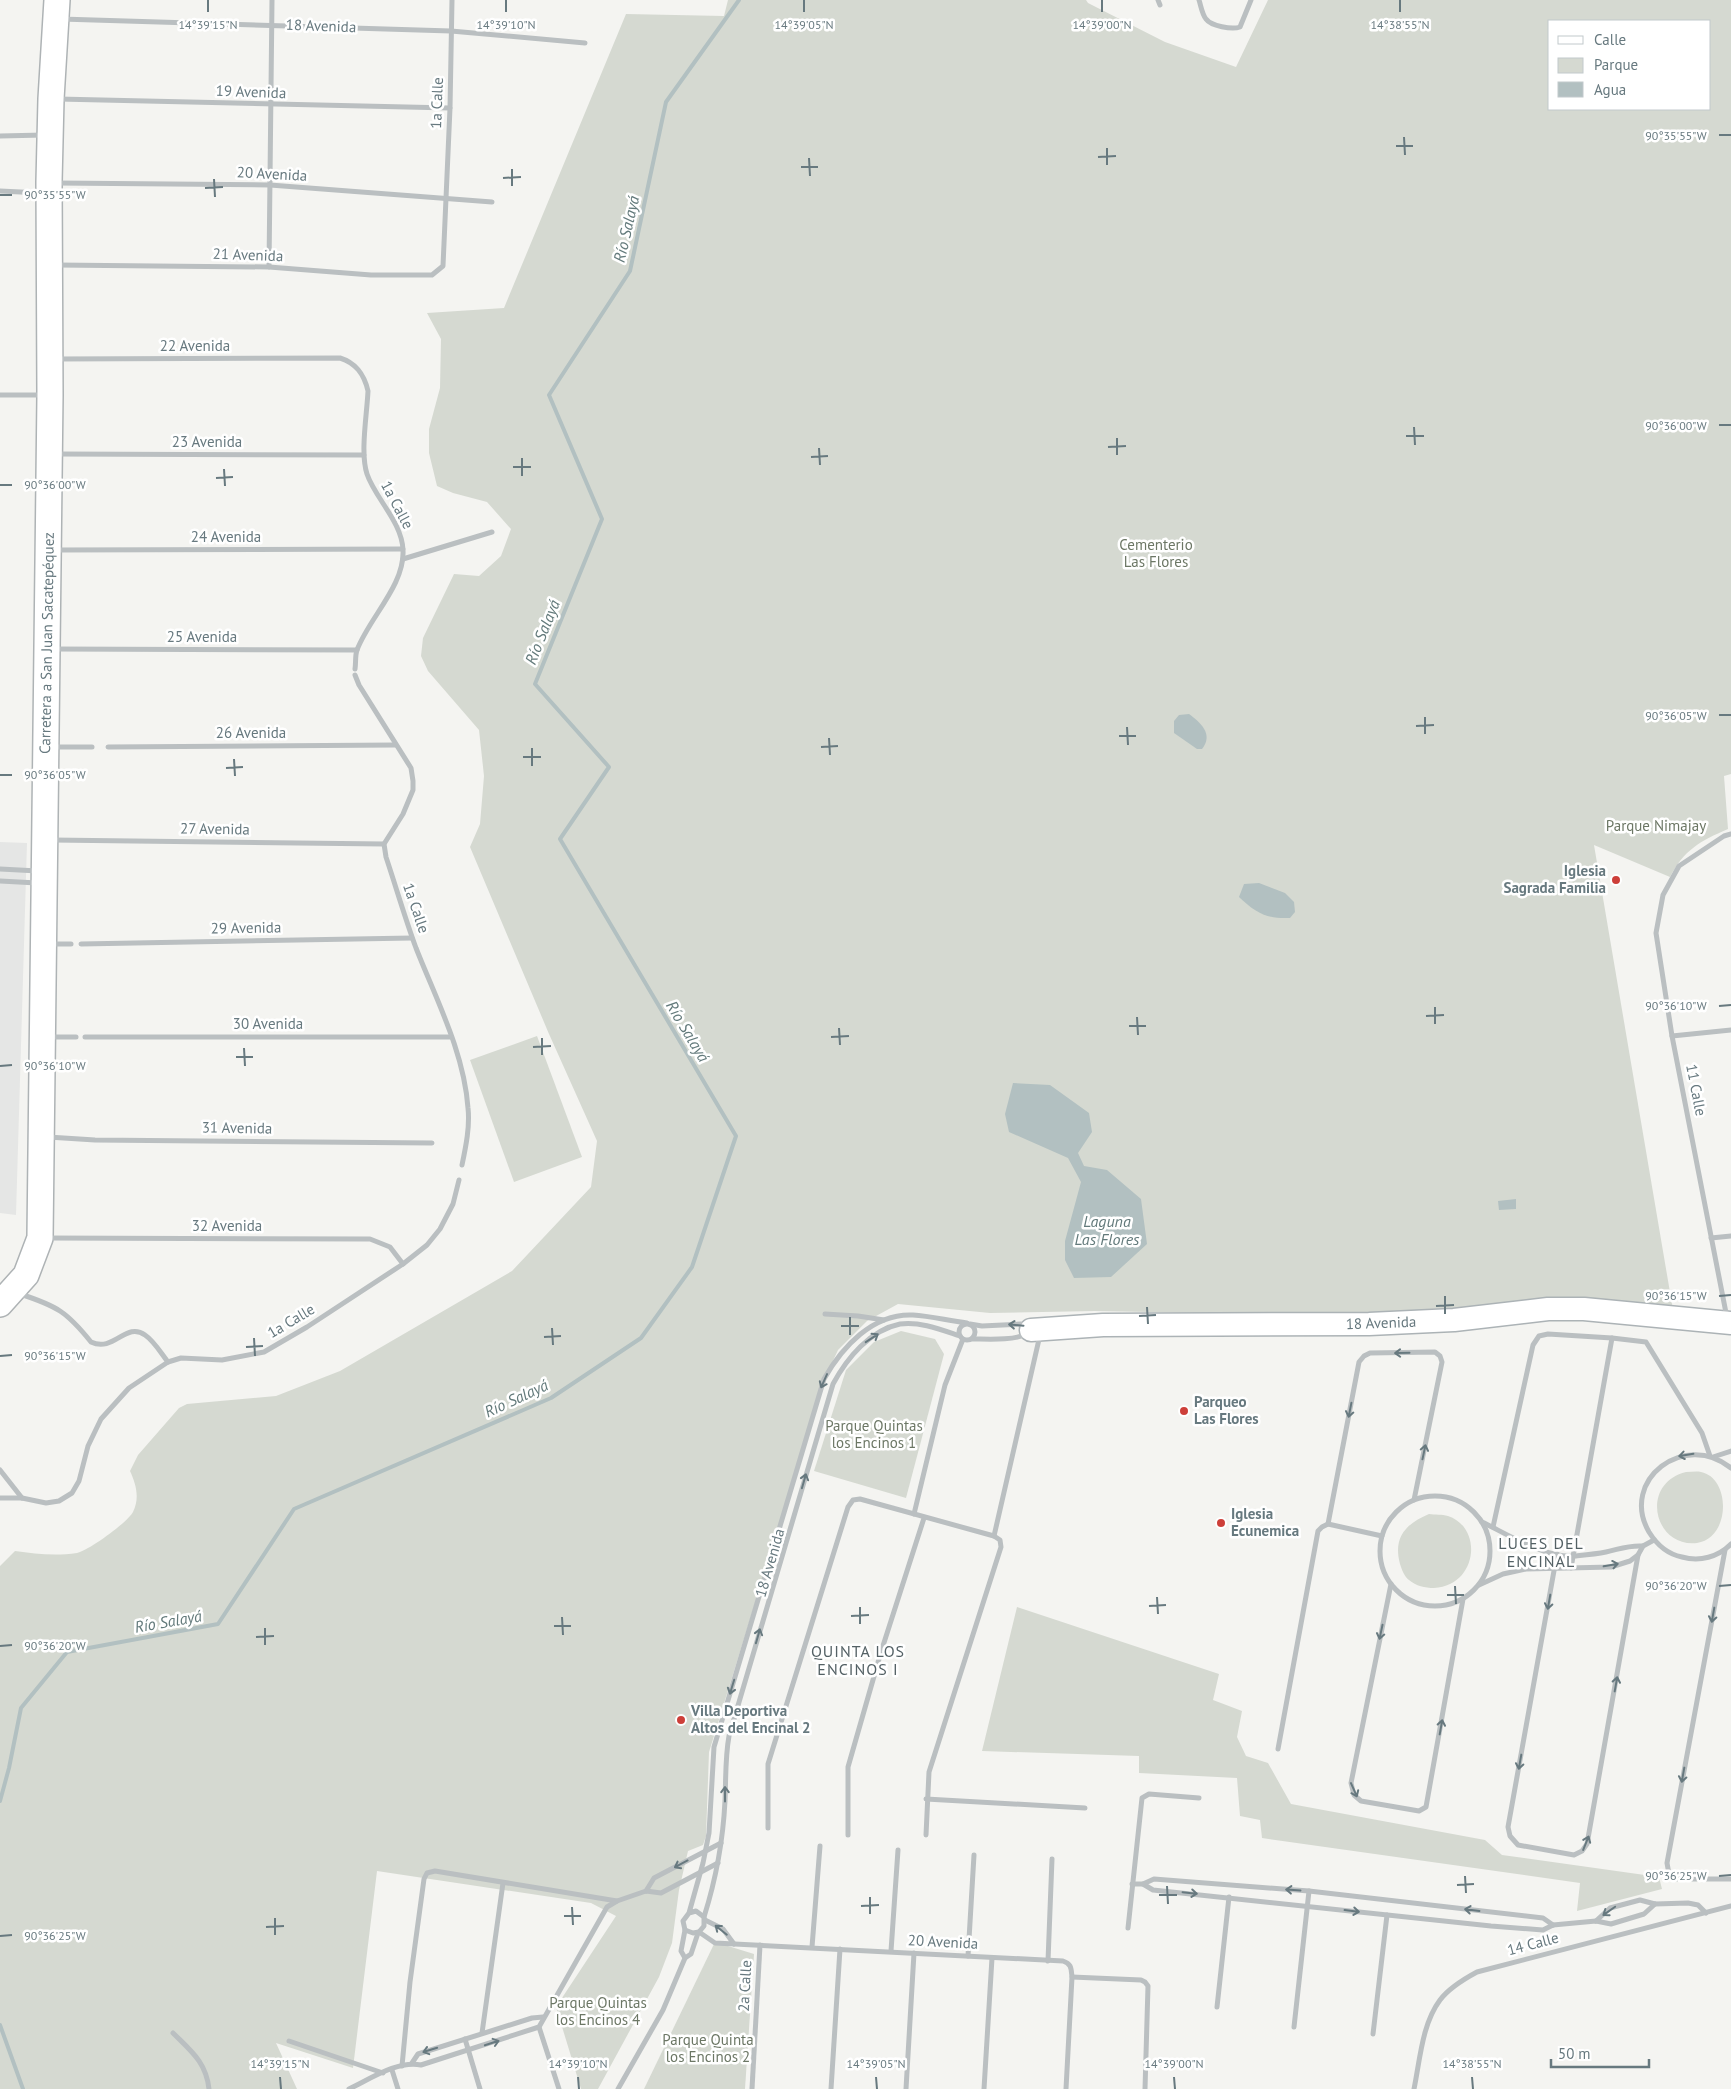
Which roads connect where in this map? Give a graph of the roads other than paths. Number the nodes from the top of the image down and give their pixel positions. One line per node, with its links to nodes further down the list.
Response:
1 (272, 0): 6 (street)
2 (452, 0): 7 (street, 1a Calle)
3 (1199, 0): 4 (street)
4 (1251, 0)
5 (56, 9): 6 (street, 18 Avenida); 9 (main road, Carretera a San Juan Sacatepéquez)
6 (272, 25): 7 (street, 18 Avenida); 10 (street)
7 (451, 31): 8 (street, 18 Avenida); 11 (street, 1a Calle)
8 (585, 43)
9 (51, 99): 10 (street, 19 Avenida); 12 (main road, Carretera a San Juan Sacatepéquez)
10 (270, 106): 11 (street, 19 Avenida); 14 (street)
11 (450, 108): 17 (street, 1a Calle)
12 (50, 135): 13 (street); 15 (main road, Carretera a San Juan Sacatepéquez)
13 (0, 136)
14 (270, 185): 15 (street, 20 Avenida); 17 (street, 20 Avenida); 21 (street)
15 (49, 188): 16 (street); 19 (main road, Carretera a San Juan Sacatepéquez)
16 (0, 191)
17 (445, 198): 18 (street, 20 Avenida); 20 (street, 1a Calle)
18 (492, 202)
19 (49, 265): 21 (street, 21 Avenida); 23 (main road, Carretera a San Juan Sacatepéquez)
20 (443, 266): 21 (street, 21 Avenida)
21 (269, 267)
22 (340, 358): 23 (street, 22 Avenida); 27 (street, 1a Calle)
23 (50, 360): 25 (main road, Carretera a San Juan Sacatepéquez)
24 (0, 395): 25 (street)
25 (50, 396): 26 (main road, Carretera a San Juan Sacatepéquez)
26 (49, 454): 27 (street, 23 Avenida); 30 (main road, Carretera a San Juan Sacatepéquez)
27 (364, 455): 29 (street, 1a Calle)
28 (492, 532): 31 (street)
29 (403, 549): 30 (street, 24 Avenida); 31 (street, 1a Calle)
30 (48, 550): 32 (main road, Carretera a San Juan Sacatepéquez)
31 (403, 559): 33 (street, 1a Calle)
32 (47, 649): 33 (street, 25 Avenida); 37 (main road, Carretera a San Juan Sacatepéquez)
33 (357, 650): 34 (street, 1a Calle)
34 (355, 669)
35 (355, 675): 36 (street)
36 (395, 745): 39 (street, 26 Avenida); 42 (street)
37 (46, 747): 38 (street); 41 (main road, Carretera a San Juan Sacatepéquez)
38 (92, 747)
39 (108, 747)
40 (1731, 834): 51 (street, 11 Calle)
41 (45, 840): 42 (street, 27 Avenida); 44 (main road, Carretera a San Juan Sacatepéquez)
42 (384, 844): 46 (street, 1a Calle)
43 (0, 869): 44 (street)
44 (36, 877): 45 (street); 47 (main road, Carretera a San Juan Sacatepéquez)
45 (0, 881)
46 (412, 938): 49 (street, 29 Avenida); 55 (street, 1a Calle)
47 (44, 944): 48 (street); 52 (main road, Carretera a San Juan Sacatepéquez)
48 (71, 944)
49 (81, 944)
50 (1731, 1030): 51 (street)
51 (1672, 1036): 62 (street, 11 Calle)
52 (43, 1037): 53 (street); 56 (main road, Carretera a San Juan Sacatepéquez)
53 (76, 1037)
54 (86, 1037): 55 (street, 30 Avenida)
55 (452, 1037): 58 (street, 1a Calle)
56 (42, 1136): 57 (street, 31 Avenida); 61 (main road, Carretera a San Juan Sacatepéquez)
57 (432, 1143)
58 (462, 1165)
59 (459, 1180): 63 (street, 1a Calle)
60 (1731, 1236): 62 (street)
61 (40, 1238): 63 (street, 32 Avenida); 64 (main road, Carretera a San Juan Sacatepéquez)
62 (1712, 1238): 67 (street, 11 Calle)
63 (402, 1264): 73 (street, 1a Calle)
64 (6, 1298): 73 (street)
65 (825, 1314): 66 (street)
66 (885, 1320): 68 (street, 18 Avenida); 109 (street, 18 Avenida, one-way to 109)
67 (1729, 1323): 69 (street, 18 Avenida)
68 (968, 1324): 69 (street, 18 Avenida, one-way to 68); 70 (street); 72 (street)
69 (1036, 1330): 72 (street, 18 Avenida); 86 (street)
70 (961, 1338): 72 (street); 81 (street); 107 (street, 18 Avenida, one-way to 70)
71 (1612, 1338): 75 (street); 85 (street); 94 (street)
72 (972, 1339)
73 (168, 1362): 79 (street, 1a Calle)
74 (1731, 1451): 75 (street)
75 (1711, 1456): 76 (street); 88 (street, one-way to 88)
76 (1731, 1468)
77 (0, 1470): 79 (street)
78 (0, 1498): 79 (street, 1a Calle)
79 (22, 1498)
80 (1414, 1500): 83 (street); 84 (street, one-way to 84); 87 (street)
81 (914, 1514): 82 (street); 104 (street)
82 (924, 1518): 86 (street); 105 (street)
83 (1482, 1521): 85 (street); 98 (street)
84 (1328, 1524): 87 (street); 100 (street)
85 (1493, 1527): 92 (street)
86 (994, 1536): 102 (street)
87 (1382, 1536): 97 (street)
88 (1654, 1540): 90 (street); 91 (street)
89 (1731, 1544): 91 (street)
90 (1644, 1546): 93 (street); 94 (street)
91 (1725, 1550): 115 (street, one-way to 115)
92 (1558, 1554): 94 (street); 96 (street)
93 (1638, 1555): 95 (street, one-way to 93); 96 (street, one-way to 93)
94 (1573, 1556): 95 (street)
95 (1571, 1568): 96 (street)
96 (1555, 1569): 98 (street)
97 (1391, 1584): 99 (street); 99 (street, one-way to 99)
98 (1479, 1586): 99 (street)
99 (1463, 1599)
100 (1278, 1749)
101 (1199, 1798): 117 (street)
102 (926, 1799): 103 (street); 106 (street)
103 (1085, 1808)
104 (768, 1828)
105 (848, 1835)
106 (926, 1835)
107 (721, 1843): 109 (street); 113 (street, 18 Avenida)
108 (820, 1846): 139 (street)
109 (706, 1850): 114 (street, 18 Avenida); 119 (street, one-way to 119)
110 (898, 1850): 141 (street)
111 (974, 1855): 143 (street)
112 (1052, 1859): 146 (street)
113 (718, 1863): 114 (street); 130 (street, 18 Avenida)
114 (700, 1874): 119 (street); 127 (street, 18 Avenida)
115 (1731, 1879)
116 (503, 1883): 122 (street); 153 (street); 159 (street)
117 (1132, 1884): 118 (street); 134 (street)
118 (1143, 1884): 120 (street, one-way to 118); 121 (street, one-way to 121)
119 (646, 1891): 122 (street)
120 (1309, 1891): 124 (street); 128 (street, one-way to 120)
121 (1229, 1898): 124 (street); 148 (street)
122 (617, 1901): 149 (street)
123 (1655, 1904): 126 (street); 131 (street); 131 (street, one-way to 131)
124 (1307, 1905): 129 (street, one-way to 129); 151 (street)
125 (1731, 1906): 126 (street, 14 Calle)
126 (1706, 1912): 174 (street, 14 Calle)
127 (689, 1913): 130 (street); 135 (street, 18 Avenida)
128 (1493, 1913): 132 (street); 133 (street)
129 (1387, 1915): 133 (street); 154 (street)
130 (704, 1918): 136 (street, 18 Avenida); 137 (street, one-way to 130)
131 (1596, 1921): 132 (street)
132 (1554, 1925): 133 (street)
133 (1491, 1926)
134 (1128, 1928)
135 (685, 1930): 136 (street); 144 (street, 18 Avenida)
136 (699, 1932): 137 (street, 20 Avenida); 144 (street, 18 Avenida)
137 (734, 1944): 138 (street, 20 Avenida)
138 (760, 1944): 139 (street, 20 Avenida); 168 (street, 2a Calle)
139 (812, 1947): 140 (street, 20 Avenida)
140 (840, 1949): 141 (street, 20 Avenida); 169 (street)
141 (891, 1952): 142 (street, 20 Avenida)
142 (914, 1953): 143 (street, 20 Avenida); 170 (street)
143 (968, 1956): 145 (street, 20 Avenida)
144 (685, 1958): 167 (street, 18 Avenida)
145 (992, 1958): 146 (street, 20 Avenida); 171 (street)
146 (1048, 1961): 147 (street, 20 Avenida)
147 (1072, 1977): 172 (street); 173 (street)
148 (1217, 2007)
149 (543, 2017): 150 (street); 153 (street)
150 (539, 2027): 157 (street, one-way to 150); 166 (street)
151 (1294, 2027)
152 (174, 2033): 162 (street)
153 (482, 2033): 155 (street)
154 (1373, 2034)
155 (465, 2039): 157 (street); 158 (street, one-way to 158)
156 (289, 2041): 161 (street)
157 (469, 2050): 158 (street); 165 (street)
158 (412, 2063): 159 (street)
159 (402, 2066): 160 (street)
160 (392, 2070): 161 (street); 164 (street)
161 (382, 2074): 163 (street)
162 (209, 2089)
163 (349, 2089)
164 (398, 2089)
165 (480, 2089)
166 (559, 2089)
167 (618, 2089)
168 (752, 2089)
169 (831, 2089)
170 (906, 2089)
171 (984, 2089)
172 (1066, 2089)
173 (1145, 2089)
174 (1414, 2089)

